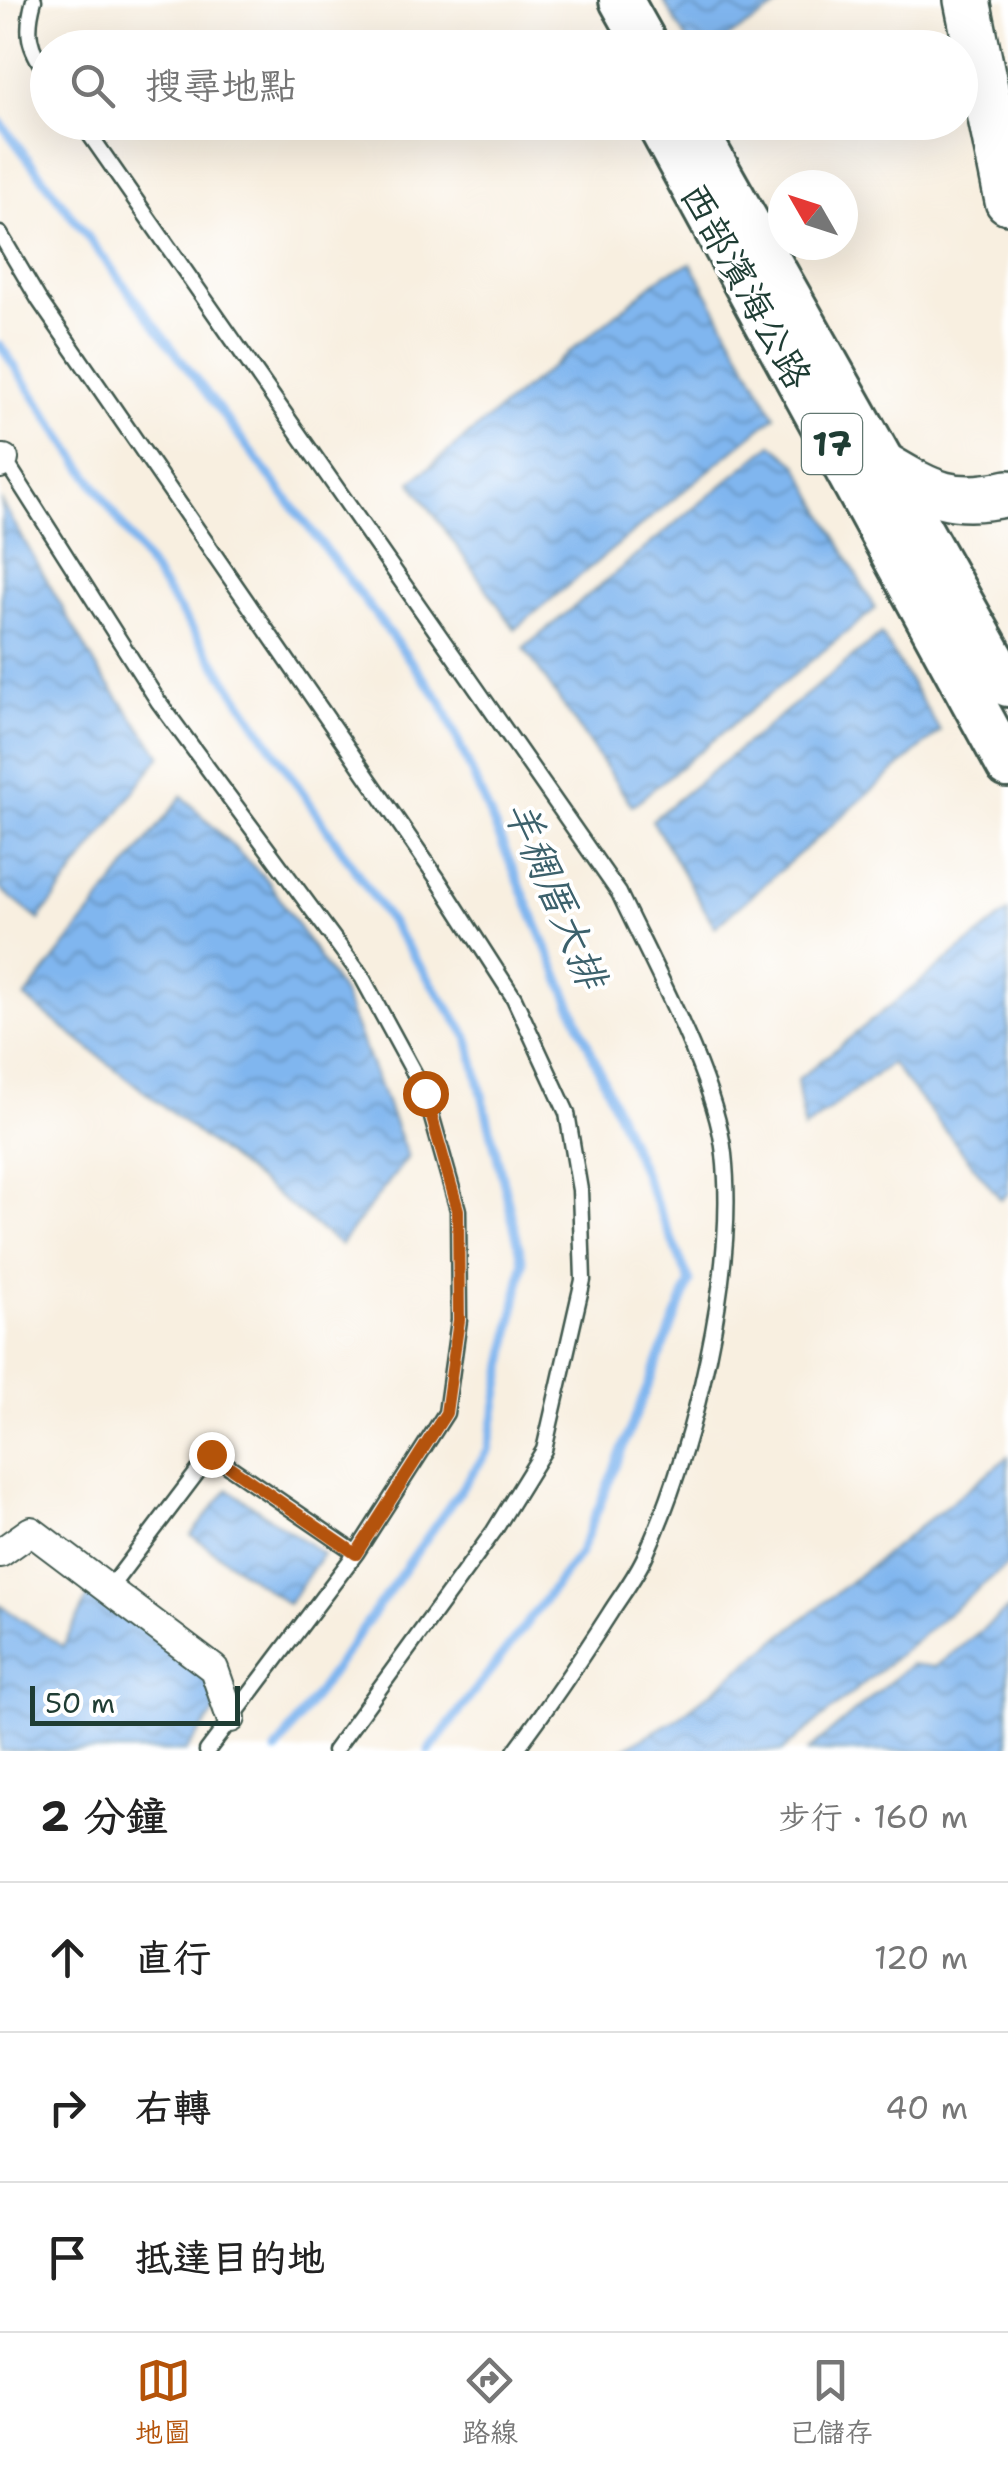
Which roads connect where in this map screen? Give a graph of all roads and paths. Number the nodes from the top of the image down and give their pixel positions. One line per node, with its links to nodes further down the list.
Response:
1 (34, 0): 8 (lane)
2 (590, 0): 5 (main road)
3 (622, 0): 6 (main road)
4 (967, 0): 7 (highway)
5 (606, 30)
6 (638, 30)
7 (973, 30)
8 (30, 45)
9 (978, 54): 13 (highway)
10 (94, 140): 26 (lane)
11 (667, 140): 19 (main road, 西部濱海公路 / 17)
12 (701, 140): 16 (main road, 西部濱海公路 / 17)
13 (1008, 201)
14 (0, 234): 25 (lane)
15 (1, 458): 21 (lane)
16 (886, 466): 17 (highway); 18 (main road, 西部濱海公路 / 17)
17 (1008, 493)
18 (1008, 685)
19 (1008, 766)
20 (0, 1552): 22 (street)
21 (356, 1554): 22 (lane); 23 (lane)
22 (108, 1589): 23 (street)
23 (231, 1718): 24 (lane)
24 (207, 1751)
25 (334, 1751)
26 (516, 1751)

